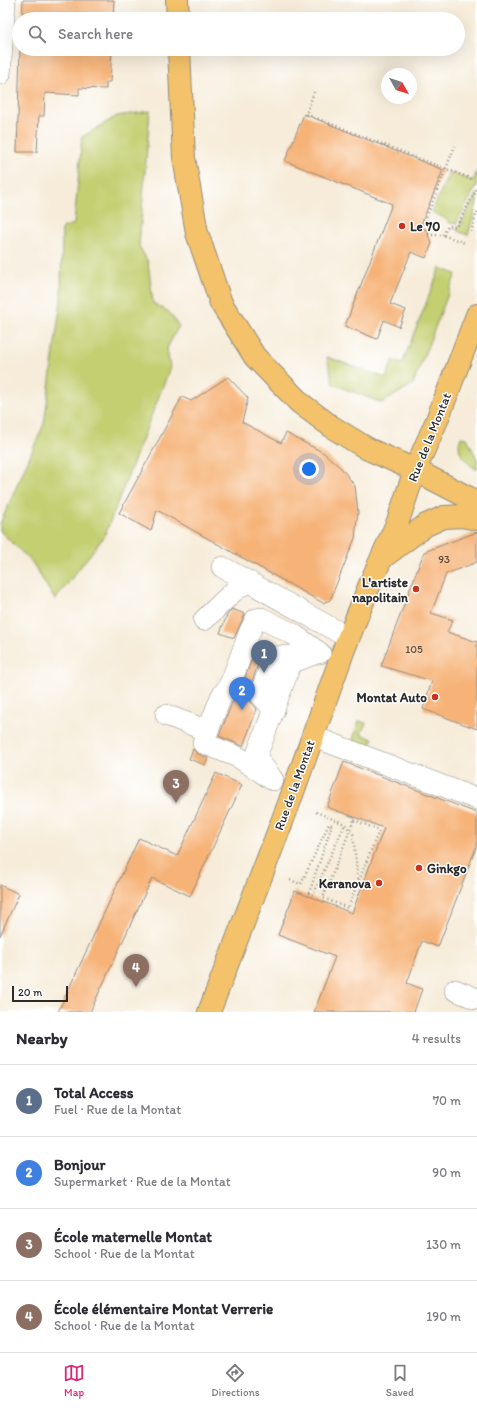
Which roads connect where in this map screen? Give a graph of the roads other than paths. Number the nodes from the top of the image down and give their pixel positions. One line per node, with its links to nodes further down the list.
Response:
1 (5, 0): 5 (street)
2 (177, 0): 3 (main road)
3 (178, 12)
4 (179, 56): 7 (main road)
5 (0, 74)
6 (477, 316): 7 (main road, Rue de la Montat)
7 (414, 470): 8 (main road); 9 (main road, Rue de la Montat)
8 (472, 512): 9 (main road)
9 (382, 558): 13 (main road, Rue de la Montat)
10 (222, 567): 11 (street)
11 (248, 581): 12 (street); 13 (street)
12 (204, 620)
13 (347, 644): 14 (street); 19 (main road, Rue de la Montat)
14 (317, 654): 15 (street); 15 (street); 16 (street)
15 (231, 688): 16 (street); 18 (street)
16 (274, 710): 20 (street)
17 (166, 715): 18 (street)
18 (208, 731): 20 (street)
19 (312, 736): 21 (main road, Rue de la Montat); 22 (street)
20 (273, 780): 21 (street)
21 (290, 797): 25 (main road, Rue de la Montat)
22 (477, 799)
23 (455, 990): 24 (street)
24 (477, 999)
25 (209, 1012)

